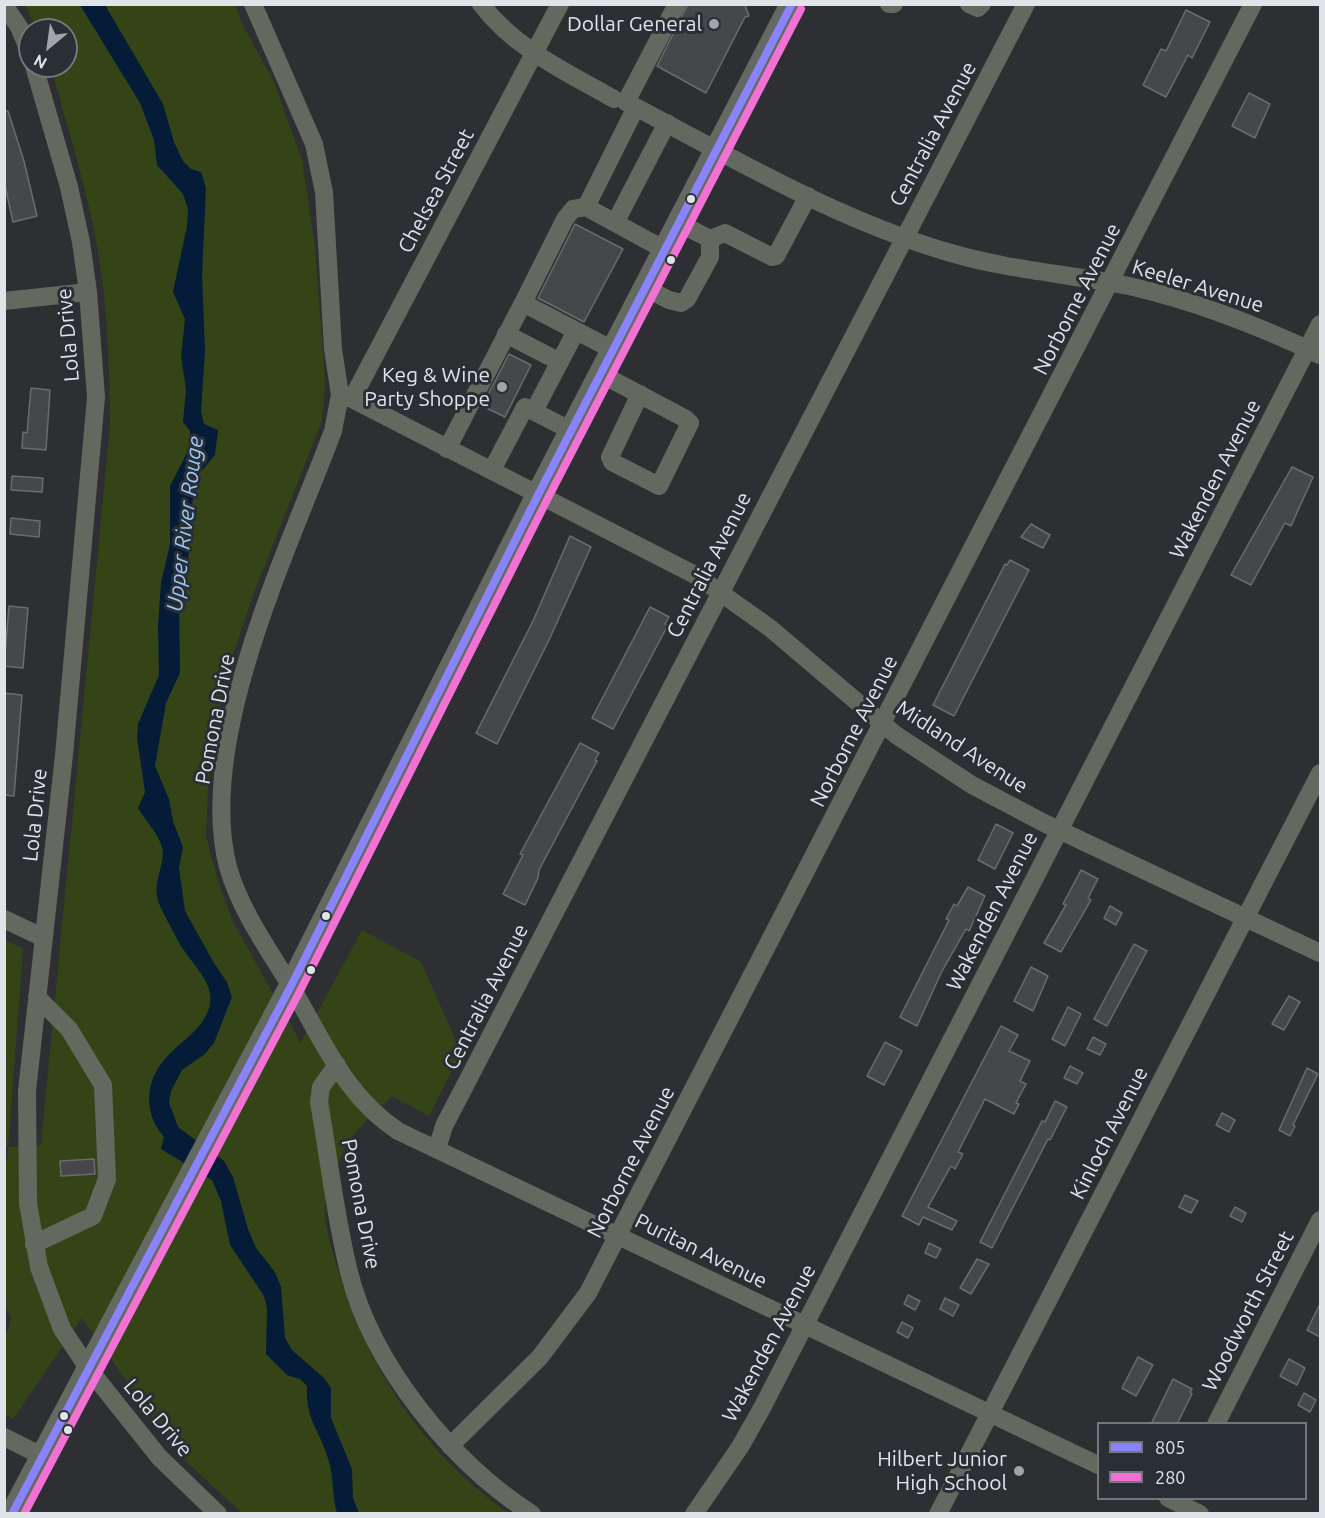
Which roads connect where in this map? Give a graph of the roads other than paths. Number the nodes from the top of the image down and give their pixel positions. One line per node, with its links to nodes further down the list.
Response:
1 (253, 4): 39 (street, Pomona Drive)
2 (481, 4): 14 (street, Keeler Avenue)
3 (560, 4): 14 (street, Chelsea Street)
4 (677, 4): 16 (street)
5 (889, 4): 6 (street)
6 (894, 4)
7 (969, 4): 8 (street)
8 (982, 4)
9 (1026, 4): 23 (street, Centralia Avenue)
10 (1253, 4): 26 (street, Norborne Avenue)
11 (4, 5): 13 (street)
12 (788, 6): 18 (main road)
13 (18, 26)
14 (534, 54): 16 (street, Keeler Avenue); 39 (street, Chelsea Street)
15 (37, 78): 28 (street, Lola Drive)
16 (625, 103): 17 (street, Keeler Avenue); 20 (street)
17 (667, 123): 18 (street, Keeler Avenue); 21 (street)
18 (717, 149): 19 (street, Keeler Avenue); 22 (main road)
19 (808, 196): 23 (street, Keeler Avenue); 24 (street)
20 (586, 207): 21 (street); 30 (street)
21 (615, 223): 25 (street)
22 (679, 223): 24 (street); 25 (main road)
23 (903, 237): 26 (street, Keeler Avenue); 45 (street, Centralia Avenue)
24 (710, 239): 27 (street)
25 (665, 249): 27 (main road)
26 (1110, 284): 35 (street, Keeler Avenue); 46 (street, Norborne Avenue)
27 (645, 288): 34 (main road)
28 (88, 292): 29 (street); 51 (street, Lola Drive)
29 (4, 301)
30 (523, 303): 32 (street); 33 (street)
31 (1320, 324): 35 (street, Wakenden Avenue)
32 (576, 331): 34 (street); 36 (street)
33 (506, 334): 36 (street); 42 (street)
34 (613, 350): 37 (main road)
35 (1314, 352): 48 (street, Wakenden Avenue)
36 (560, 362): 40 (street)
37 (601, 374): 38 (street); 41 (main road)
38 (640, 394): 38 (street)
39 (346, 397): 42 (street, Midland Avenue); 53 (street, Pomona Drive)
40 (534, 411): 41 (street); 43 (street)
41 (572, 431): 44 (main road)
42 (447, 449): 43 (street, Midland Avenue)
43 (492, 470): 44 (street, Midland Avenue)
44 (539, 493): 45 (street, Midland Avenue); 53 (main road)
45 (720, 593): 46 (street, Midland Avenue); 56 (street, Centralia Avenue)
46 (883, 724): 48 (street, Midland Avenue); 58 (street, Norborne Avenue)
47 (1320, 773): 49 (street, Kinloch Avenue)
48 (1059, 830): 49 (street, Midland Avenue); 60 (street, Wakenden Avenue)
49 (1246, 918): 52 (street, Midland Avenue); 62 (street, Kinloch Avenue)
50 (4, 919): 51 (street)
51 (44, 938): 54 (street, Lola Drive)
52 (1320, 953)
53 (291, 986): 55 (street, Pomona Drive); 61 (main road)
54 (37, 997): 59 (street, Lola Drive); 59 (street)
55 (337, 1065): 56 (street, Puritan Avenue); 65 (street, Pomona Drive)
56 (437, 1149): 58 (street, Puritan Avenue)
57 (1320, 1220): 63 (street, Woodworth Street)
58 (619, 1236): 60 (street, Puritan Avenue); 65 (street, Norborne Avenue)
59 (34, 1244): 61 (street, Lola Drive)
60 (804, 1325): 62 (street, Puritan Avenue); 72 (street, Wakenden Avenue)
61 (88, 1368): 66 (main road); 70 (street, Lola Drive)
62 (989, 1414): 67 (street, Puritan Avenue); 73 (street, Kinloch Avenue)
63 (1217, 1422)
64 (4, 1437): 66 (street)
65 (450, 1446): 71 (street, Pomona Drive)
66 (42, 1456): 69 (main road)
67 (1097, 1465)
68 (1173, 1500): 74 (street)
69 (12, 1514)
70 (218, 1514)
71 (532, 1514)
72 (693, 1514)
73 (938, 1514)
74 (1200, 1514)

